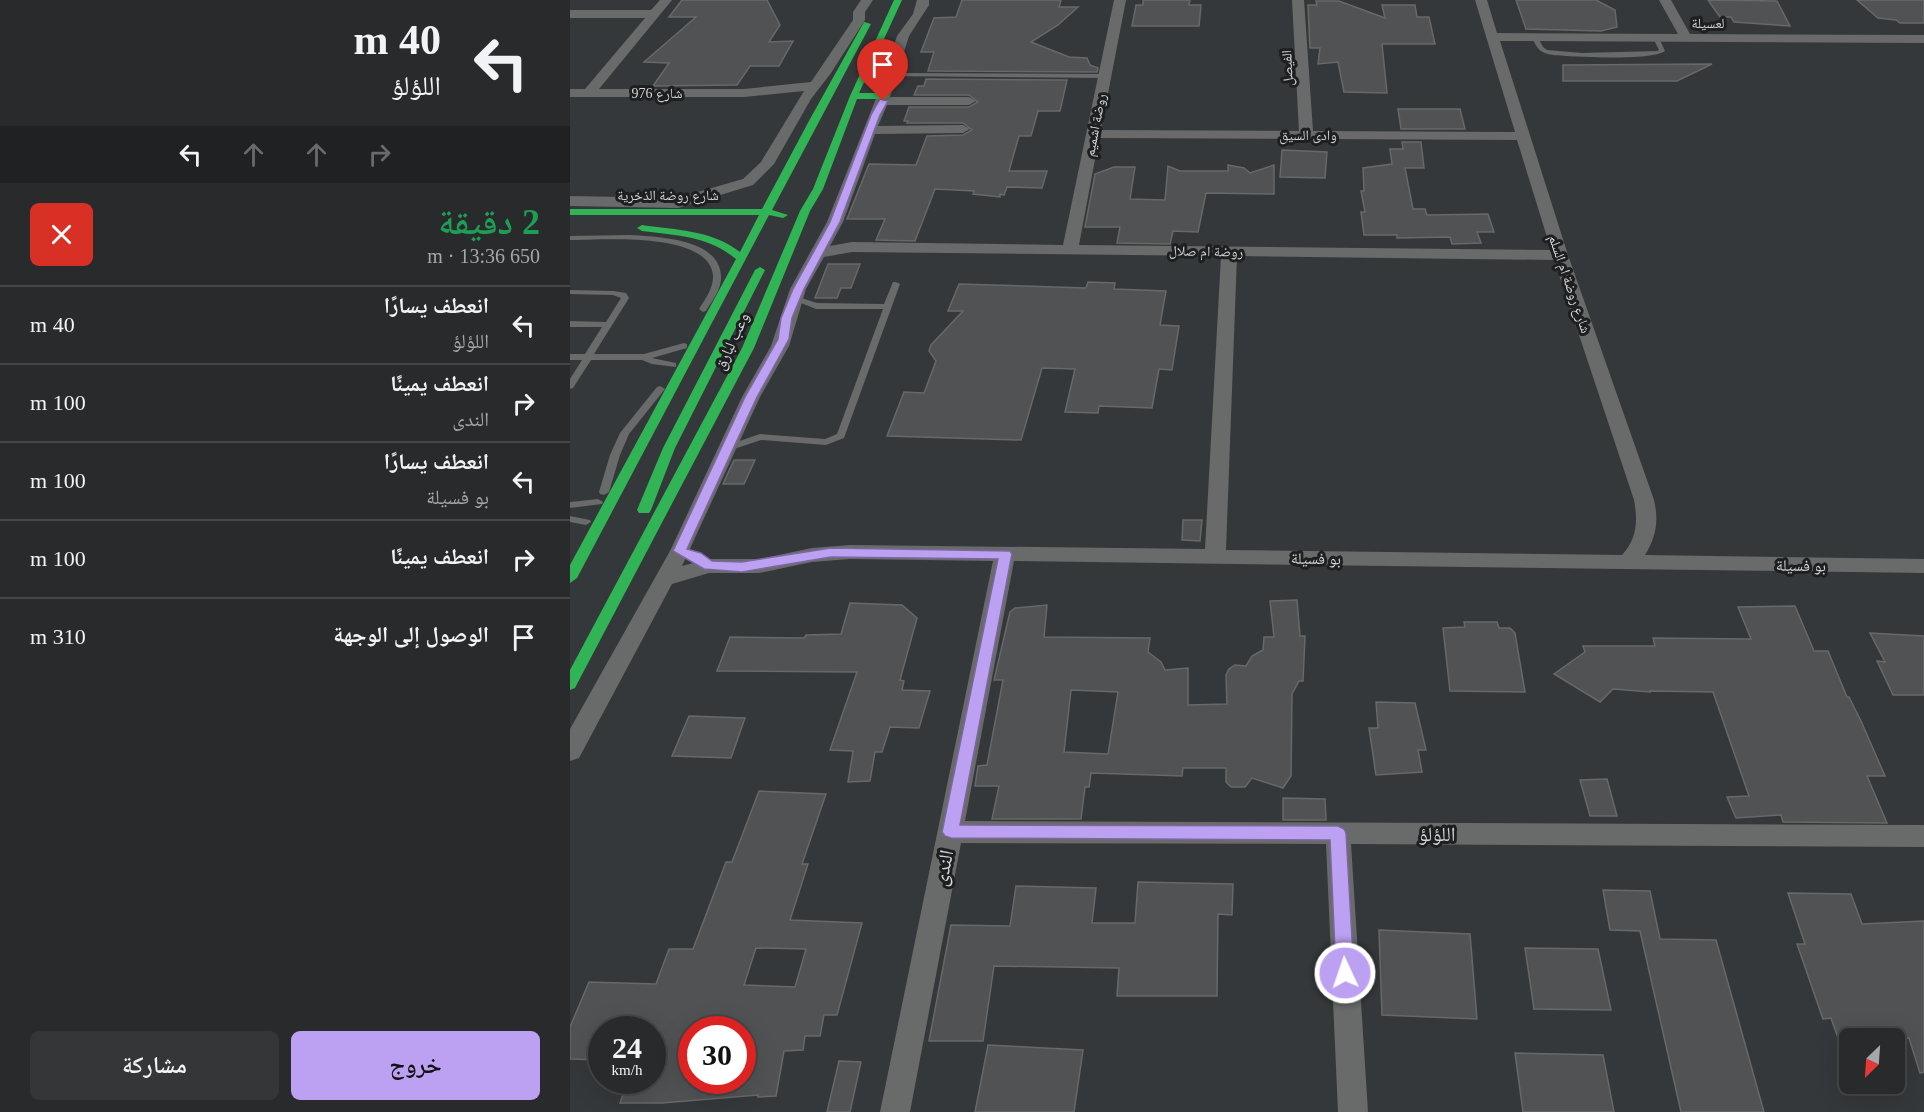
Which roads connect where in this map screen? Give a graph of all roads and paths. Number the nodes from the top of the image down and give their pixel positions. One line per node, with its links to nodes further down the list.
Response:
1 (666, 0): 10 (street)
2 (1120, 0): 19 (street, روضة اشميم)
3 (1298, 0): 30 (street, الفيصل)
4 (1480, 0): 11 (street, شارع روضة ام السلم)
5 (1665, 0): 15 (street)
6 (872, 2): 20 (street); 26 (street, وعب لبارق)
7 (896, 4): 8 (street); 23 (street, وعب لبارق)
8 (922, 5): 18 (street)
9 (570, 14): 10 (street)
10 (654, 14): 22 (street)
11 (1492, 36): 12 (street, لعسيلة); 31 (street, شارع روضة ام السلم)
12 (1535, 37): 13 (street, لعسيلة); 17 (lane)
13 (1606, 37): 14 (street, لعسيلة); 17 (lane)
14 (1656, 38): 15 (street, لعسيلة); 17 (lane)
15 (1686, 38): 16 (street, لعسيلة)
16 (1924, 39)
17 (1613, 53)
18 (889, 75): 19 (lane); 24 (street)
19 (1105, 76): 29 (street, روضة اشميم)
20 (810, 92): 22 (street, شارع 976); 33 (street)
21 (570, 93): 22 (street, شارع 976)
22 (589, 93)
23 (854, 96): 24 (street); 34 (street, وعب لبارق)
24 (884, 99): 25 (street); 28 (street)
25 (969, 101)
26 (817, 112): 32 (street, وعب لبارق); 34 (street)
27 (963, 129): 28 (street)
28 (870, 130): 44 (street)
29 (1093, 134): 30 (street, وادى السيق); 45 (street, روضة اشميم)
30 (1306, 135): 31 (street, وادى السيق)
31 (1523, 136): 48 (street, شارع روضة ام السلم)
32 (795, 155): 36 (street); 37 (street, وعب لبارق)
33 (570, 201)
34 (801, 201): 38 (street); 57 (street, وعب لبارق)
35 (570, 212): 36 (street, شارع روضة الذخرية)
36 (722, 212): 37 (street, شارع روضة الذخرية)
37 (766, 212): 38 (street, شارع روضة الذخرية); 42 (street, وعب لبارق)
38 (785, 222): 42 (street)
39 (570, 228): 40 (street, شارع روضة الذخرية)
40 (642, 228): 41 (street, شارع روضة الذخرية); 49 (street)
41 (723, 228)
42 (753, 228): 49 (street, وعب لبارق)
43 (570, 238): 56 (lane)
44 (822, 246): 45 (street, روضة ام صلال); 52 (street)
45 (1070, 249): 46 (street, روضة ام صلال)
46 (1229, 251): 48 (street, روضة ام صلال); 70 (street)
47 (769, 254): 76 (street)
48 (1560, 255): 71 (street, شارع روضة ام السلم)
49 (742, 259): 74 (street, وعب لبارق)
50 (896, 284): 53 (lane)
51 (570, 292): 55 (lane)
52 (795, 299): 53 (lane); 61 (street)
53 (888, 307): 64 (lane)
54 (570, 324): 55 (lane)
55 (609, 325): 59 (lane)
56 (684, 346): 60 (lane); 62 (lane)
57 (748, 348): 61 (street); 76 (street, وعب لبارق)
58 (570, 357): 59 (lane)
59 (588, 357): 60 (lane); 63 (lane)
60 (644, 357): 62 (lane)
61 (770, 363): 64 (street)
62 (673, 364): 65 (lane)
63 (571, 383)
64 (728, 448): 68 (street)
65 (598, 502): 66 (lane); 67 (lane)
66 (570, 505)
67 (570, 519)
68 (680, 551): 72 (street, بو فسيلة); 75 (street)
69 (1005, 554): 70 (street, بو فسيلة); 72 (street, بو فسيلة); 79 (street, الندى)
70 (1215, 557): 71 (street, بو فسيلة)
71 (1628, 562): 73 (street, بو فسيلة)
72 (708, 566): 75 (street, بو فسيلة)
73 (1924, 566)
74 (570, 578)
75 (664, 579): 78 (street)
76 (620, 595): 77 (street, وعب لبارق)
77 (570, 684)
78 (570, 751)
79 (951, 832): 80 (street, اللؤلؤ); 82 (street, الندى)
80 (1338, 833): 81 (street, اللؤلؤ); 83 (street)
81 (1924, 836)
82 (895, 1112)
83 (1353, 1112)

